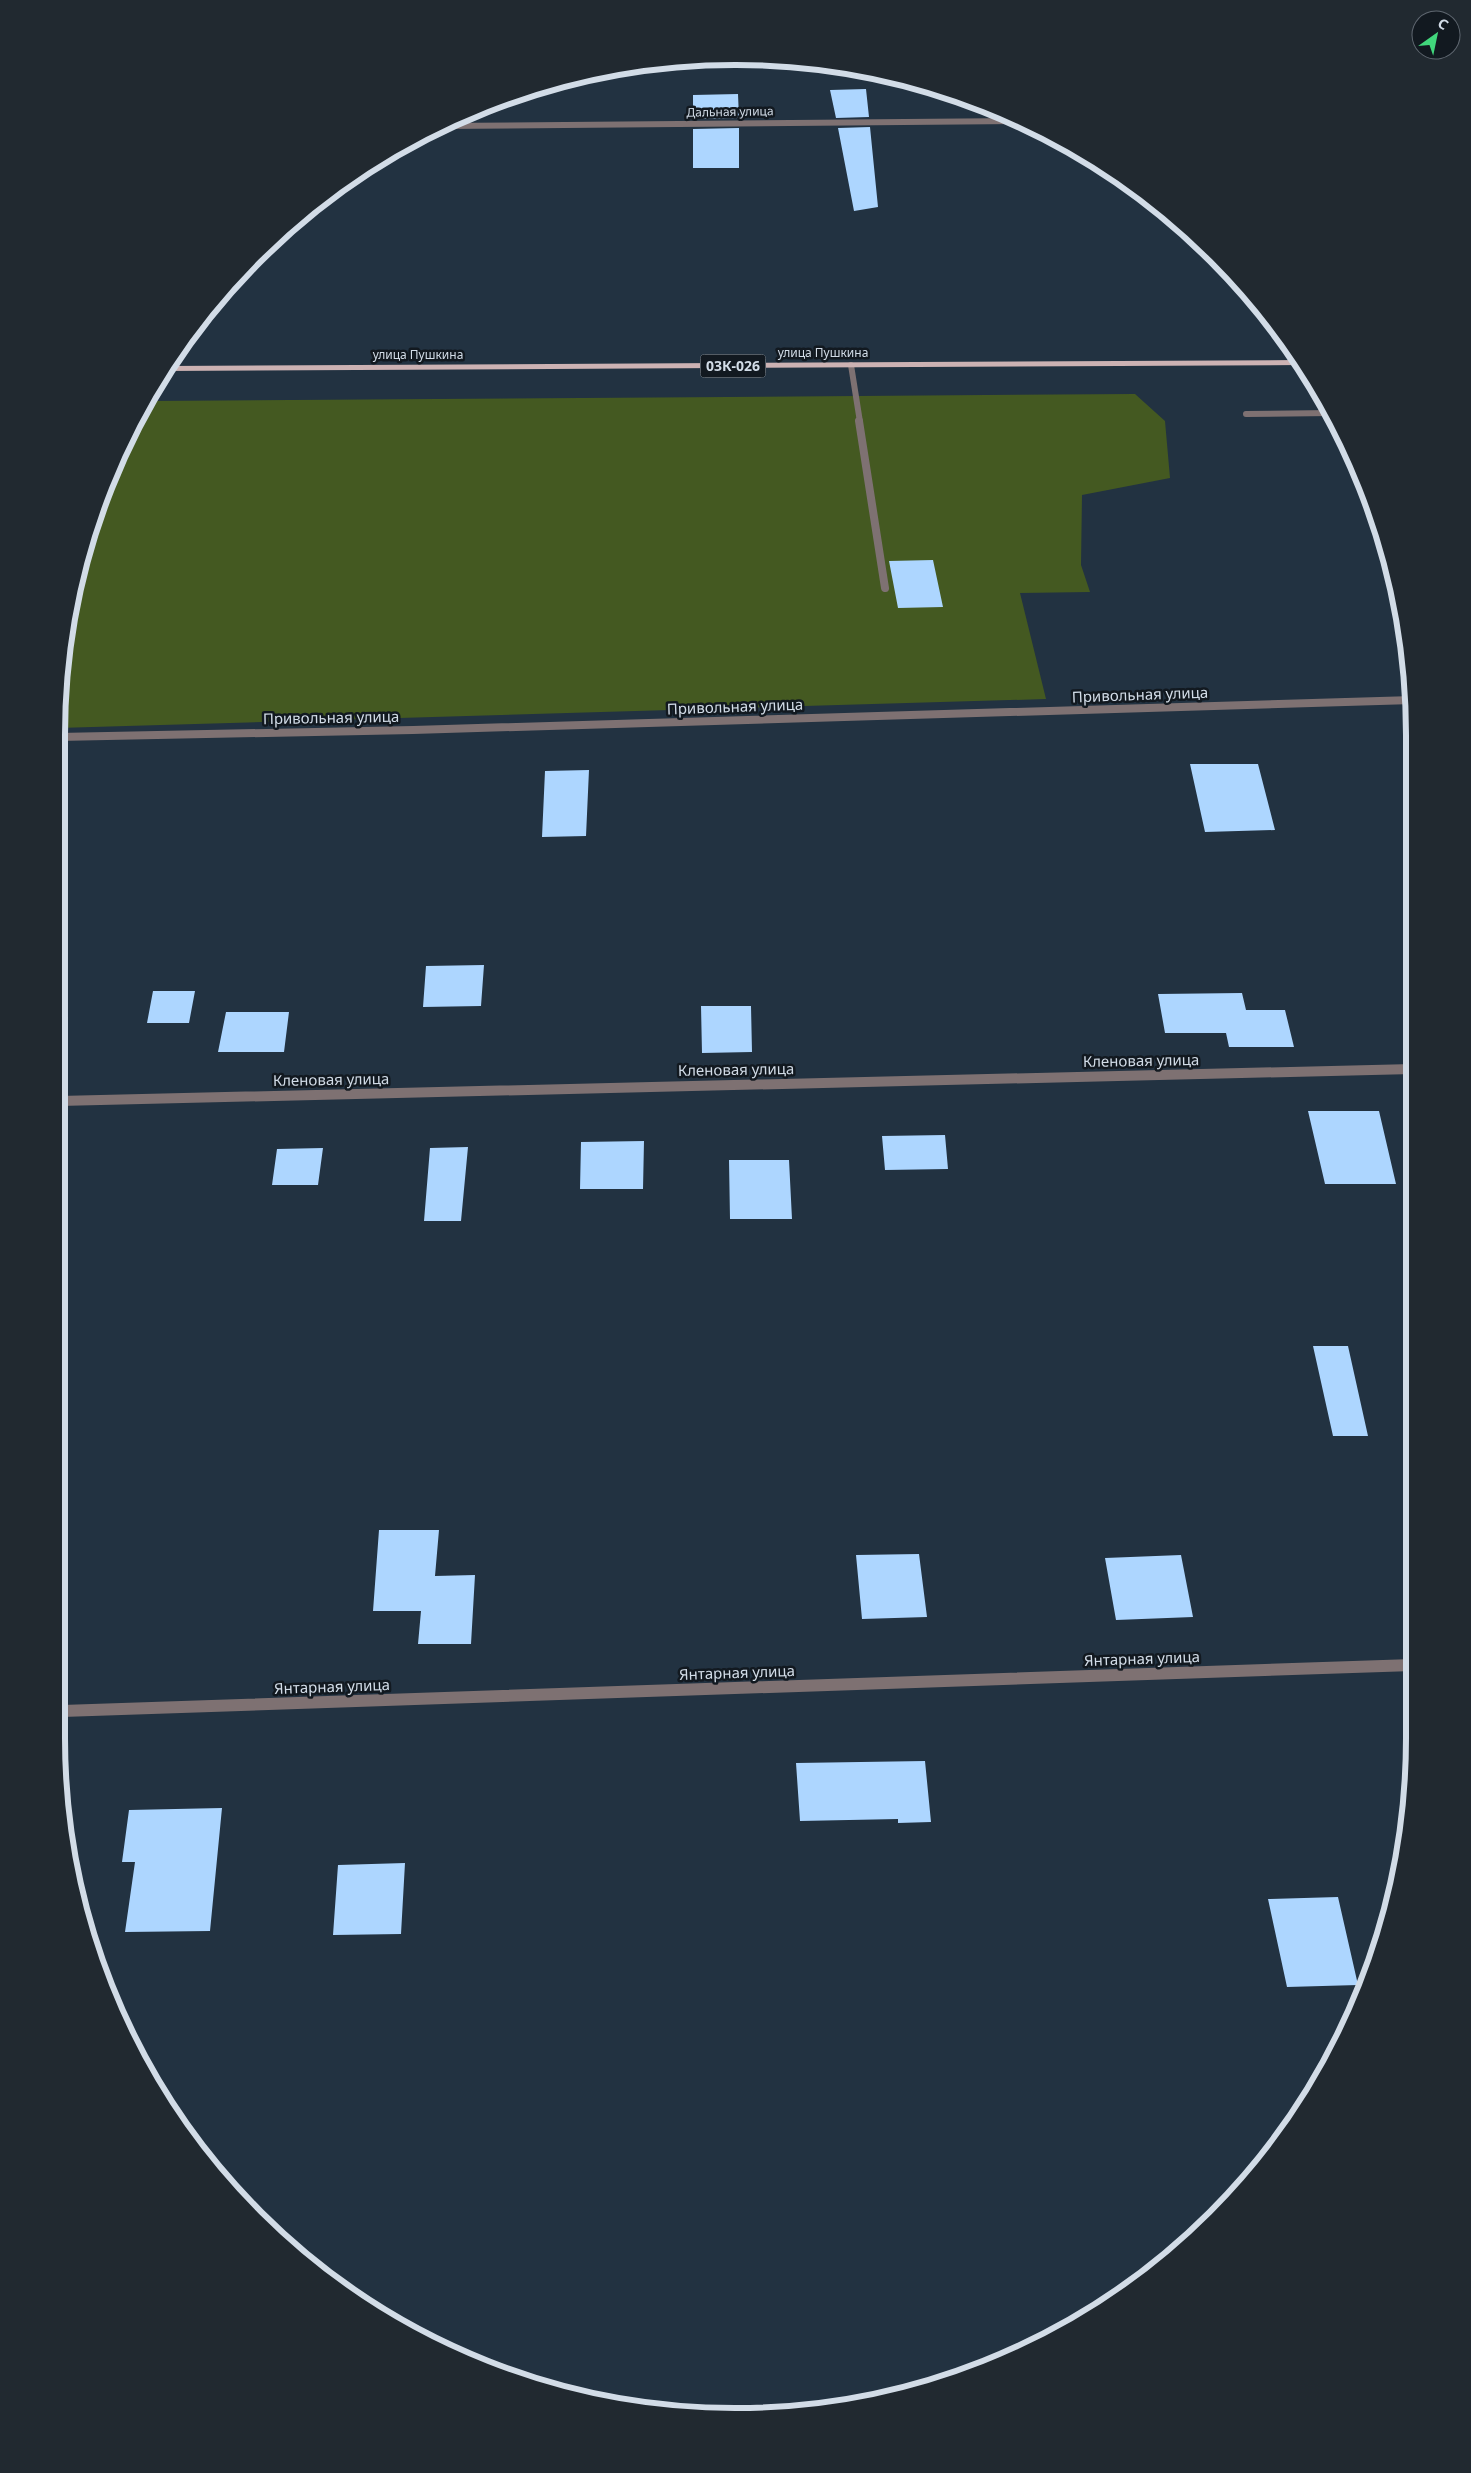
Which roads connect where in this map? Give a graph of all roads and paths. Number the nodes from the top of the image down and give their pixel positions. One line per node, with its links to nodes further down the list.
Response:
1 (1003, 121): 2 (street, Дальная улица)
2 (457, 126)
3 (1294, 364): 4 (main road, улица Пушкина / 03К-026)
4 (851, 365): 5 (main road, улица Пушкина / 03К-026); 8 (street)
5 (174, 369)
6 (1323, 413): 7 (street)
7 (1246, 414)
8 (885, 588)
9 (1405, 700): 10 (street, Привольная улица)
10 (65, 737)
11 (1406, 1069): 12 (street, Кленовая улица)
12 (65, 1101)
13 (1406, 1665): 14 (street, Янтарная улица)
14 (65, 1711)

